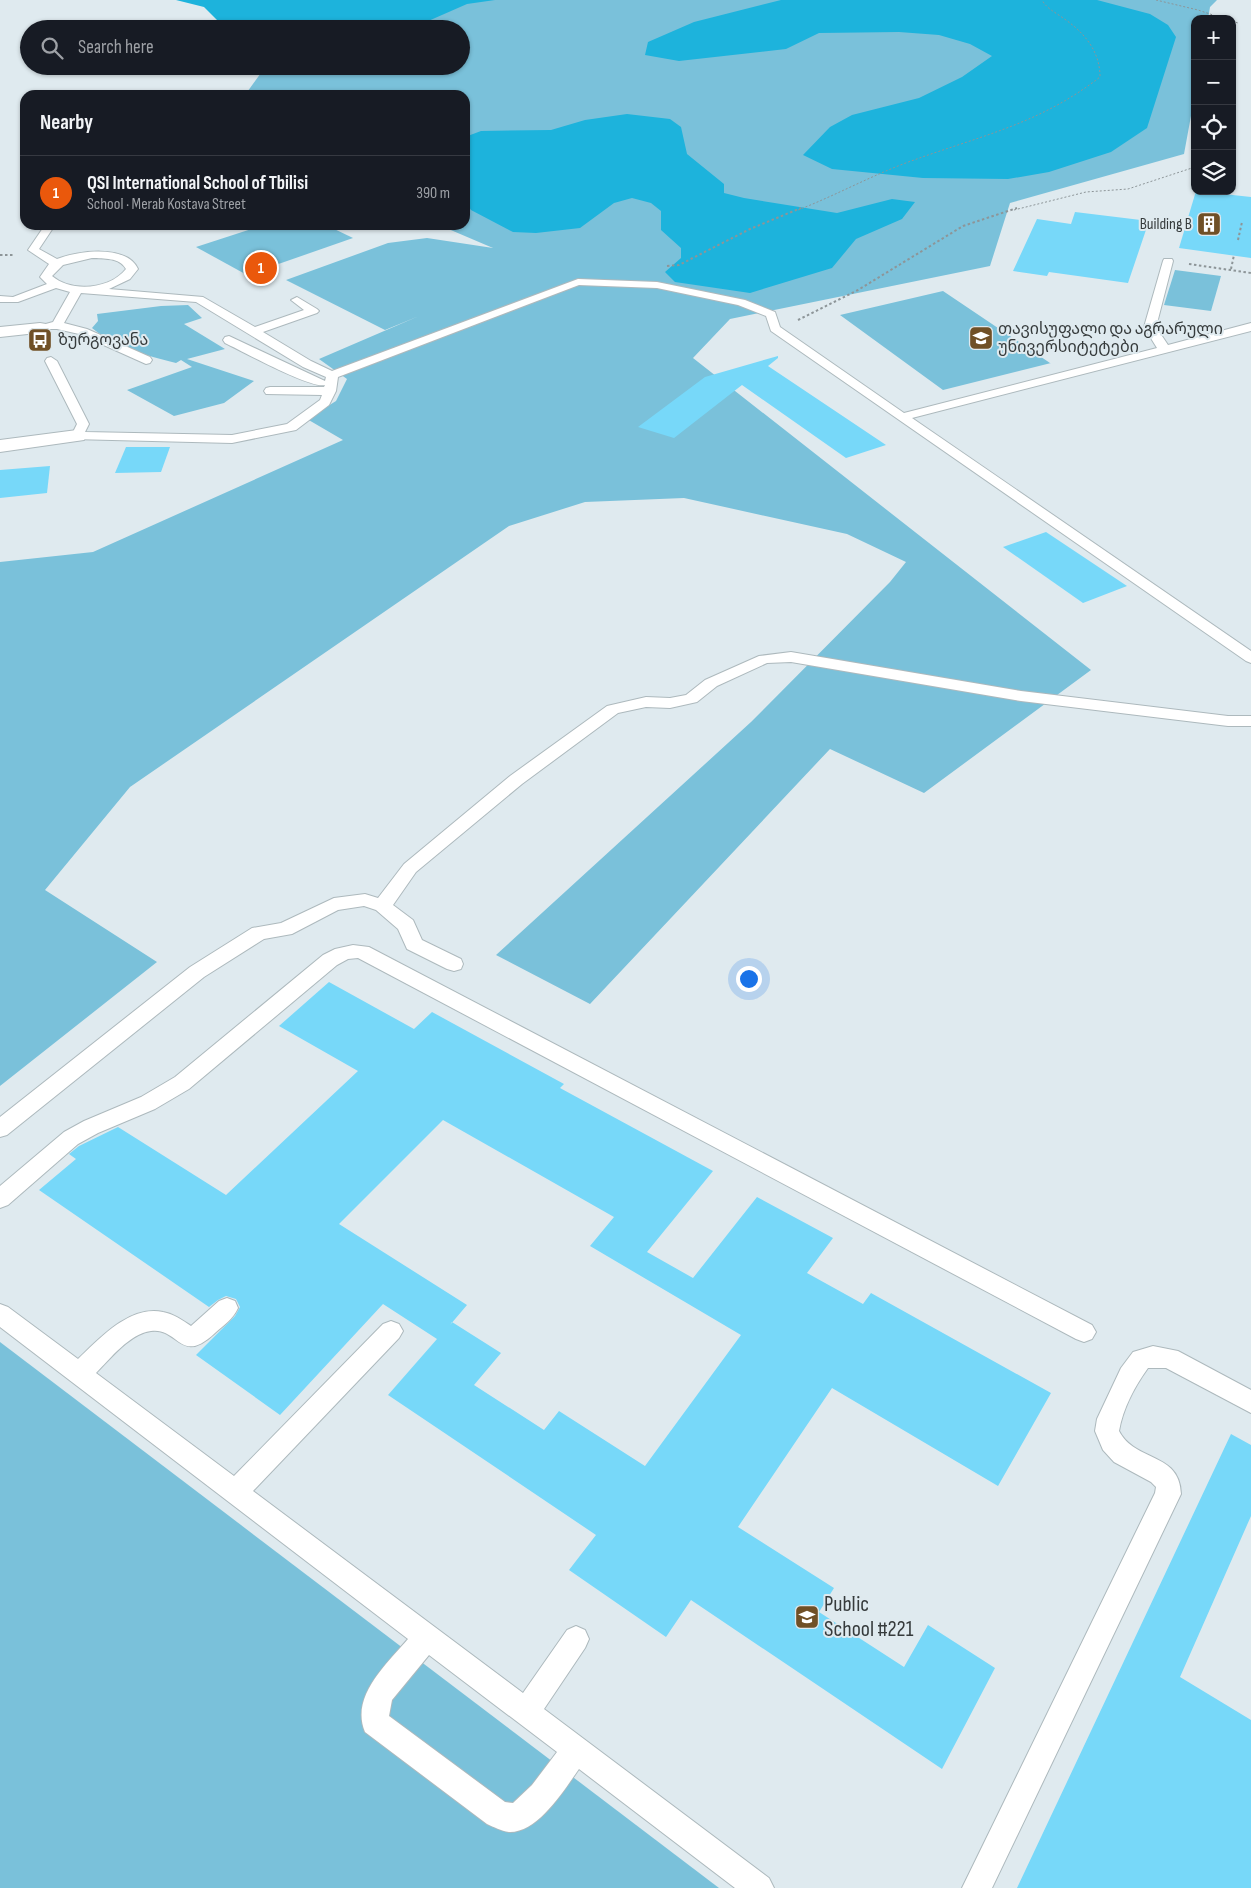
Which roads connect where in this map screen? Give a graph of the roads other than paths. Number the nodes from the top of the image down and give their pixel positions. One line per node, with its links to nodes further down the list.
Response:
1 (47, 230): 3 (lane)
2 (1168, 261): 16 (lane)
3 (57, 264): 4 (lane); 5 (lane)
4 (114, 284): 6 (lane); 7 (lane)
5 (55, 285): 6 (lane); 8 (lane)
6 (82, 289): 7 (lane); 10 (lane)
7 (160, 295): 14 (lane)
8 (0, 299)
9 (297, 300): 14 (lane)
10 (57, 324): 11 (lane); 17 (lane)
11 (40, 328): 13 (street)
12 (1251, 328): 16 (lane)
13 (0, 332)
14 (253, 332): 19 (lane)
15 (230, 340): 19 (lane)
16 (1165, 350): 21 (lane)
17 (146, 360)
18 (51, 361): 22 (lane)
19 (331, 384): 20 (lane); 21 (lane); 22 (lane)
20 (270, 391)
21 (902, 417): 24 (lane)
22 (77, 436): 23 (street)
23 (0, 446)
24 (1251, 658)
25 (1251, 720): 26 (lane)
26 (382, 906): 27 (lane); 28 (lane)
27 (454, 964)
28 (0, 1129)
29 (0, 1199): 33 (lane)
30 (227, 1308): 34 (lane)
31 (0, 1314): 34 (lane)
32 (392, 1331): 36 (lane)
33 (1084, 1332)
34 (79, 1374): 36 (lane)
35 (1251, 1402): 42 (lane)
36 (235, 1492): 37 (lane)
37 (427, 1637): 39 (lane); 40 (lane)
38 (576, 1639): 39 (lane)
39 (526, 1712): 40 (lane)
40 (576, 1750): 41 (lane)
41 (759, 1888)
42 (977, 1888)

